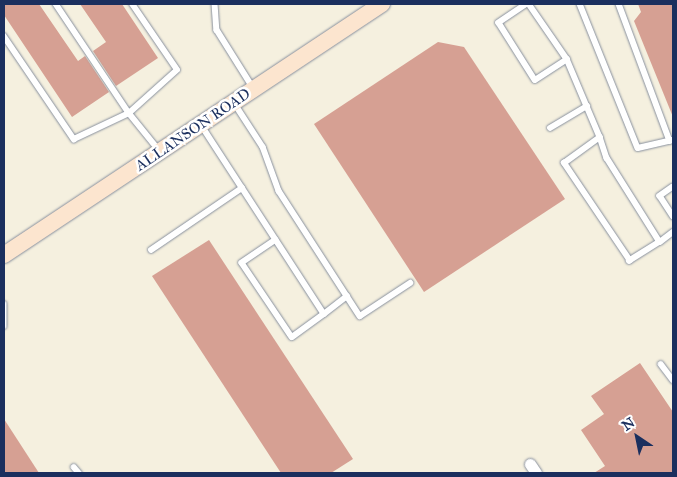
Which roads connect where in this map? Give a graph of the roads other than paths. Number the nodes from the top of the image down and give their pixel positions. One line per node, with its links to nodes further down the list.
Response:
1 (56, 4): 13 (lane)
2 (132, 4): 13 (lane)
3 (214, 4): 10 (lane)
4 (382, 4): 10 (street, ALLANSON ROAD)
5 (528, 4): 9 (lane); 9 (lane)
6 (580, 4): 17 (lane)
7 (619, 4): 17 (lane)
8 (4, 36): 13 (lane)
9 (567, 59): 12 (lane)
10 (254, 89): 11 (street, ALLANSON ROAD)
11 (233, 103): 14 (street, ALLANSON ROAD); 28 (lane)
12 (587, 106): 15 (lane); 16 (lane)
13 (130, 113): 18 (lane)
14 (201, 124): 18 (street, ALLANSON ROAD); 20 (lane)
15 (550, 128)
16 (600, 137): 24 (lane); 24 (lane)
17 (672, 141)
18 (161, 151): 26 (street, ALLANSON ROAD)
19 (673, 186): 21 (lane)
20 (242, 188): 23 (lane); 25 (lane)
21 (673, 216)
22 (673, 232): 24 (lane)
23 (276, 240): 30 (lane); 30 (lane)
24 (660, 242)
25 (151, 250)
26 (4, 255)
27 (410, 283): 28 (lane)
28 (347, 296): 30 (lane)
29 (4, 304): 31 (lane)
30 (324, 314)
31 (4, 326)
32 (661, 364): 33 (lane)
33 (673, 380)
34 (74, 467): 35 (lane)
35 (79, 473)

